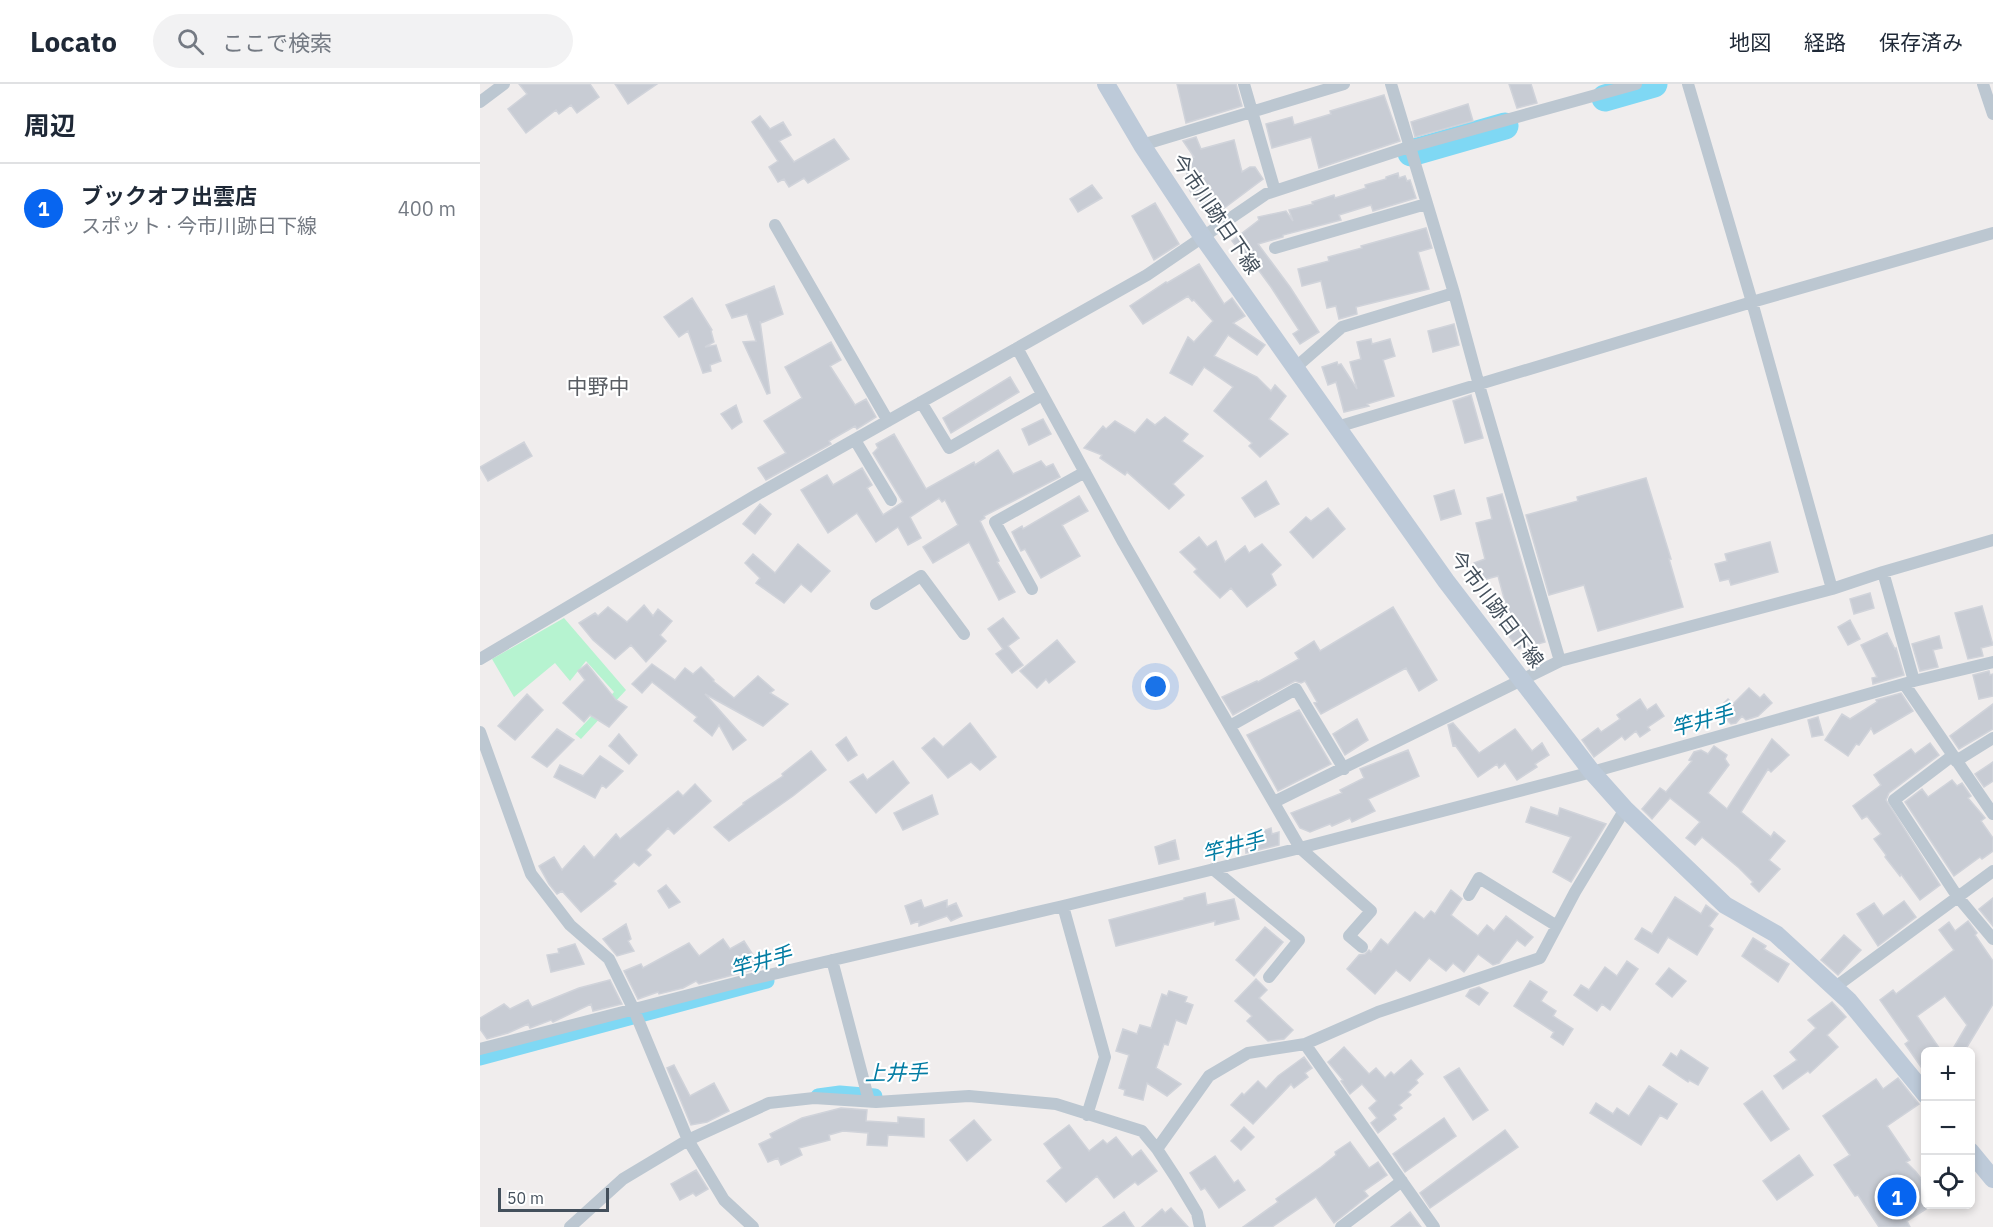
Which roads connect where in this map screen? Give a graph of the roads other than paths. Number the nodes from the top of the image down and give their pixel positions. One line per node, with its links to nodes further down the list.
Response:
1 (504, 84): 9 (street)
2 (1106, 84): 12 (street, 今市川跡日下線)
3 (1244, 84): 10 (street)
4 (1344, 84): 10 (street)
5 (1391, 84): 13 (street)
6 (1636, 84): 13 (street)
7 (1688, 84): 21 (street)
8 (1983, 84): 11 (street)
9 (480, 102)
10 (1252, 113): 12 (street); 14 (street)
11 (1993, 114)
12 (1142, 145): 18 (street, 今市川跡日下線)
13 (1409, 147): 14 (street); 15 (street)
14 (1275, 191): 18 (street)
15 (1426, 204): 19 (street); 20 (street)
16 (774, 225): 27 (street)
17 (1993, 233): 21 (street)
18 (1202, 236): 22 (street); 23 (street, 今市川跡日下線)
19 (1275, 249)
20 (1454, 293): 23 (street); 24 (street)
21 (1752, 302): 24 (street); 35 (street)
22 (1017, 348): 25 (street); 26 (street)
23 (1295, 368): 28 (street, 今市川跡日下線)
24 (1479, 385): 28 (street); 41 (street)
25 (1042, 395): 26 (street); 30 (street)
26 (921, 402): 27 (street)
27 (888, 421): 29 (street)
28 (1337, 427): 43 (street, 今市川跡日下線)
29 (855, 440): 31 (street); 39 (street)
30 (1085, 472): 34 (street); 45 (street)
31 (891, 500)
32 (1993, 540): 33 (street)
33 (1883, 572): 35 (street); 44 (street)
34 (1032, 589)
35 (1832, 589): 41 (street)
36 (876, 604): 37 (street)
37 (964, 634)
38 (480, 644): 39 (street)
39 (492, 652): 40 (street)
40 (480, 659)
41 (1560, 661): 43 (street)
42 (1993, 662): 44 (street)
43 (1523, 680): 49 (street); 50 (street, 今市川跡日下線)
44 (1910, 683): 48 (street); 50 (street)
45 (1230, 726): 49 (street); 51 (street)
46 (480, 732): 66 (street)
47 (1993, 738): 48 (street)
48 (1954, 759): 53 (street); 58 (street)
49 (1344, 769): 51 (street)
50 (1592, 772): 52 (street, 今市川跡日下線); 54 (street)
51 (1274, 802): 54 (street)
52 (1625, 809): 60 (street); 65 (street, 今市川跡日下線)
53 (1993, 814)
54 (1300, 848): 55 (street); 62 (street)
55 (1213, 869): 59 (street); 64 (street)
56 (1993, 871): 58 (street)
57 (1469, 895): 60 (street)
58 (1957, 896): 61 (street); 65 (street)
59 (1063, 906): 63 (street); 71 (street)
60 (1557, 926): 67 (street)
61 (1993, 939)
62 (1362, 947)
63 (832, 960): 66 (street); 70 (street)
64 (1269, 977)
65 (1834, 988): 69 (street, 今市川跡日下線)
66 (634, 1010): 68 (street); 72 (street)
67 (1305, 1044): 73 (street); 76 (street)
68 (480, 1049)
69 (1921, 1089)
70 (869, 1101): 71 (street); 72 (street)
71 (1087, 1115): 73 (street)
72 (688, 1140): 77 (street); 78 (street)
73 (1156, 1149): 79 (street)
74 (1974, 1155): 75 (street)
75 (1993, 1179)
76 (1402, 1181): 80 (street); 81 (street)
77 (570, 1227)
78 (753, 1227)
79 (1200, 1227)
80 (1341, 1227)
81 (1434, 1227)

